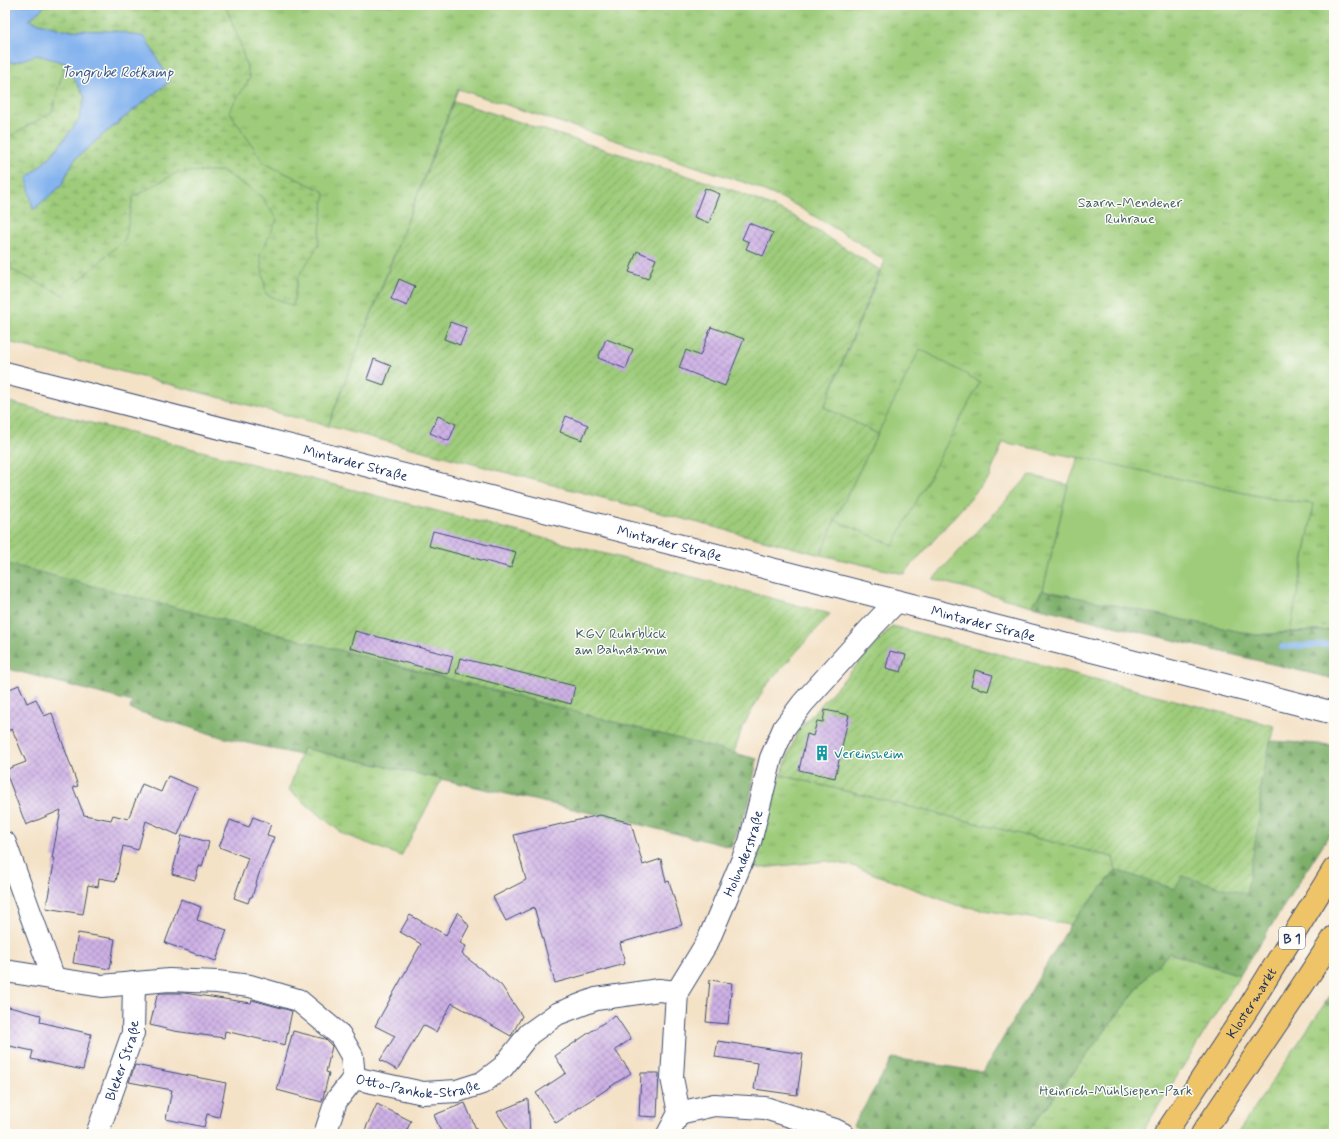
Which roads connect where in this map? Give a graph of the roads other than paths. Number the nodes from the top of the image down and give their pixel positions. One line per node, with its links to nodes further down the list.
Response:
1 (5, 373): 2 (street, Mintarder Straße)
2 (896, 602): 3 (street, Mintarder Straße); 10 (street, Holunderstraße)
3 (1334, 713)
4 (5, 844): 8 (street)
5 (1334, 869): 17 (main road, Klostermarkt / B 1)
6 (1334, 937): 18 (main road, B 1)
7 (5, 971): 8 (street, Otto-Pankok-Straße)
8 (54, 979): 9 (street, Otto-Pankok-Straße)
9 (134, 983): 11 (street, Otto-Pankok-Straße); 13 (street, Bleker Straße)
10 (677, 992): 11 (street, Otto-Pankok-Straße); 12 (street, Holunderstraße)
11 (354, 1078): 14 (street)
12 (679, 1113): 15 (street); 16 (street)
13 (97, 1134)
14 (324, 1134)
15 (668, 1134)
16 (843, 1134)
17 (1165, 1134)
18 (1202, 1134)

